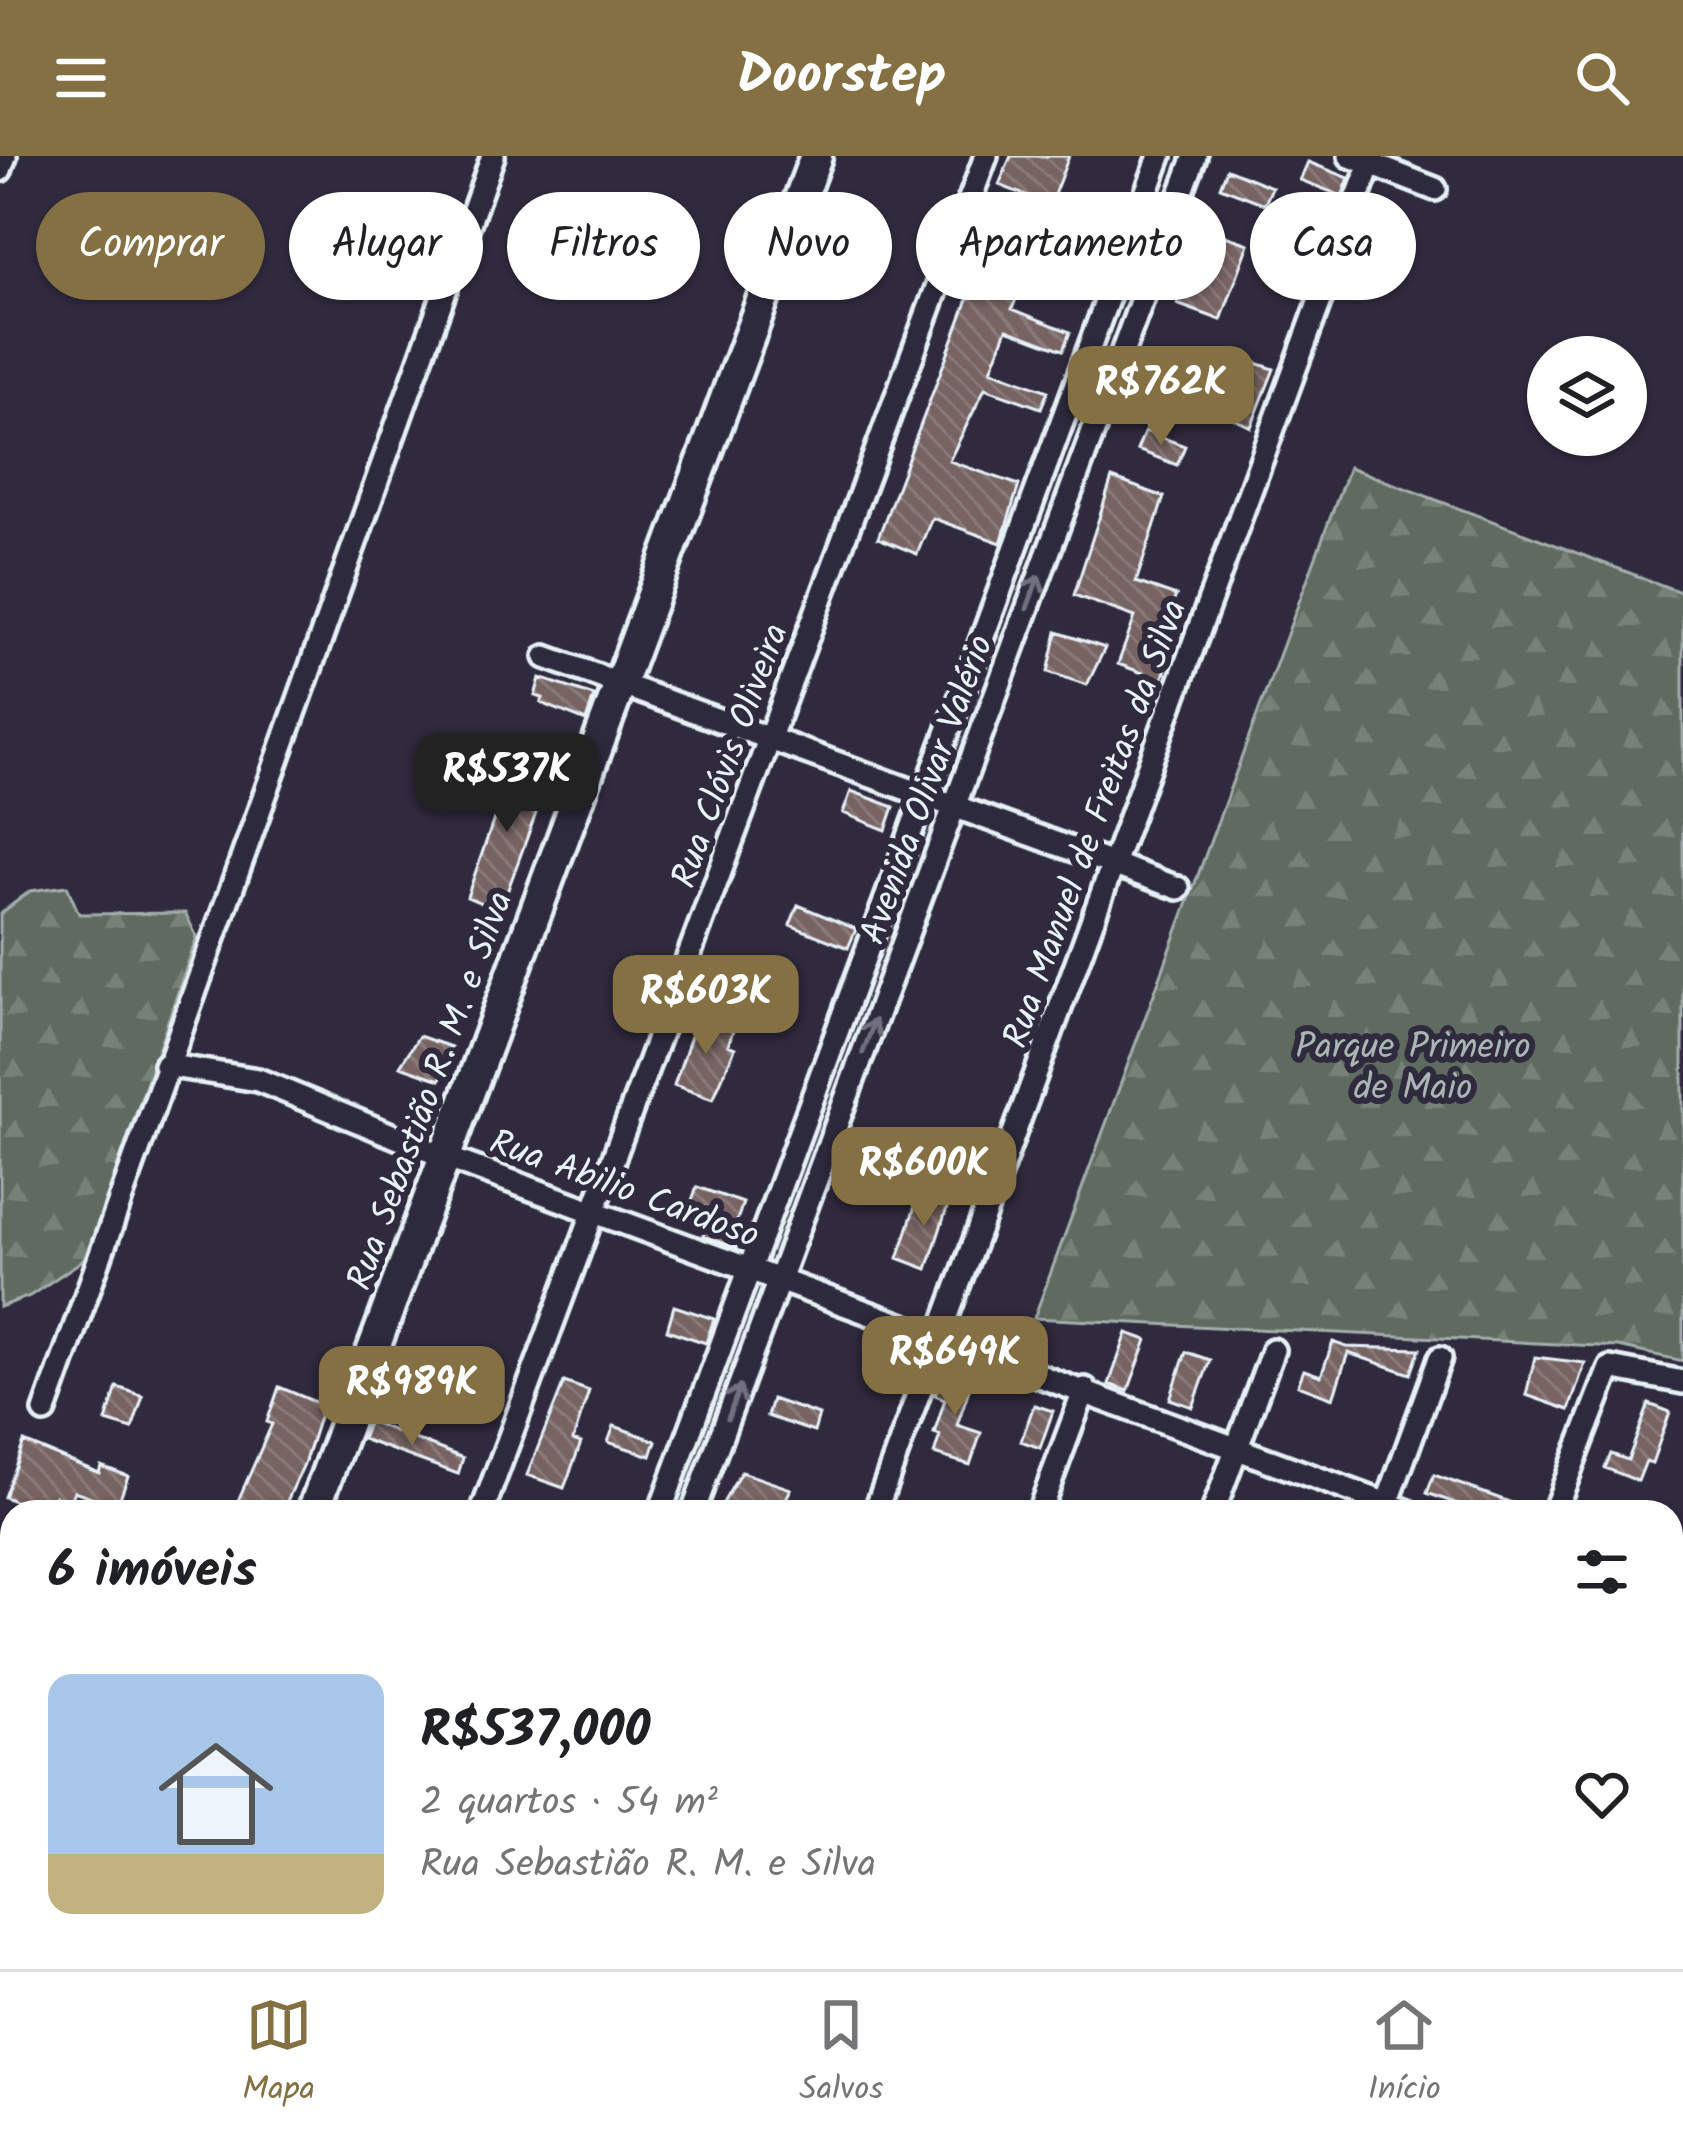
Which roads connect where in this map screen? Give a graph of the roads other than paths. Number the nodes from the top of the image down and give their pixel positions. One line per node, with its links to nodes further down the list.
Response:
1 (5, 156): 8 (street)
2 (493, 156): 17 (street)
3 (816, 156): 11 (street, Rua Sebastião R. M. e Silva)
4 (986, 156): 12 (street, Rua Clóvis Oliveira)
5 (1160, 156): 13 (street)
6 (1195, 156): 14 (street, Avenida Olivar Valério, one-way to 6)
7 (1364, 159): 9 (street); 15 (street, Rua Manuel de Freitas da Silva)
8 (0, 170)
9 (1435, 190)
10 (546, 657): 11 (street)
11 (620, 684): 12 (street); 18 (street, Rua Sebastião R. M. e Silva)
12 (770, 740): 13 (street); 19 (street, Rua Clóvis Oliveira)
13 (926, 798): 14 (street); 20 (street)
14 (954, 807): 15 (street); 21 (street, Avenida Olivar Valério, one-way to 14)
15 (1112, 866): 16 (street); 22 (street, Rua Manuel de Freitas da Silva)
16 (1178, 888)
17 (165, 1065): 18 (street, Rua Abilio Cardoso); 27 (street)
18 (445, 1157): 19 (street, Rua Abilio Cardoso); 29 (street, Rua Sebastião R. M. e Silva)
19 (594, 1211): 20 (street, Rua Abilio Cardoso); 30 (street, Rua Clóvis Oliveira)
20 (749, 1266): 21 (street, Rua Abilio Cardoso); 31 (street)
21 (779, 1280): 22 (street, Rua Abilio Cardoso); 32 (street, Avenida Olivar Valério, one-way to 21)
22 (940, 1336): 26 (street, Rua Abilio Cardoso); 33 (street, Rua Manuel de Freitas da Silva)
23 (1273, 1350): 28 (street)
24 (1440, 1358): 37 (street)
25 (1683, 1382): 38 (street)
26 (1085, 1389): 28 (street, Rua Abilio Cardoso); 34 (street)
27 (45, 1411)
28 (1237, 1447): 35 (street); 36 (street, Rua Abilio Cardoso)
29 (317, 1500)
30 (486, 1500)
31 (664, 1500)
32 (697, 1500)
33 (879, 1500)
34 (1044, 1500)
35 (1217, 1500)
36 (1366, 1500)
37 (1388, 1500)
38 (1559, 1500)

